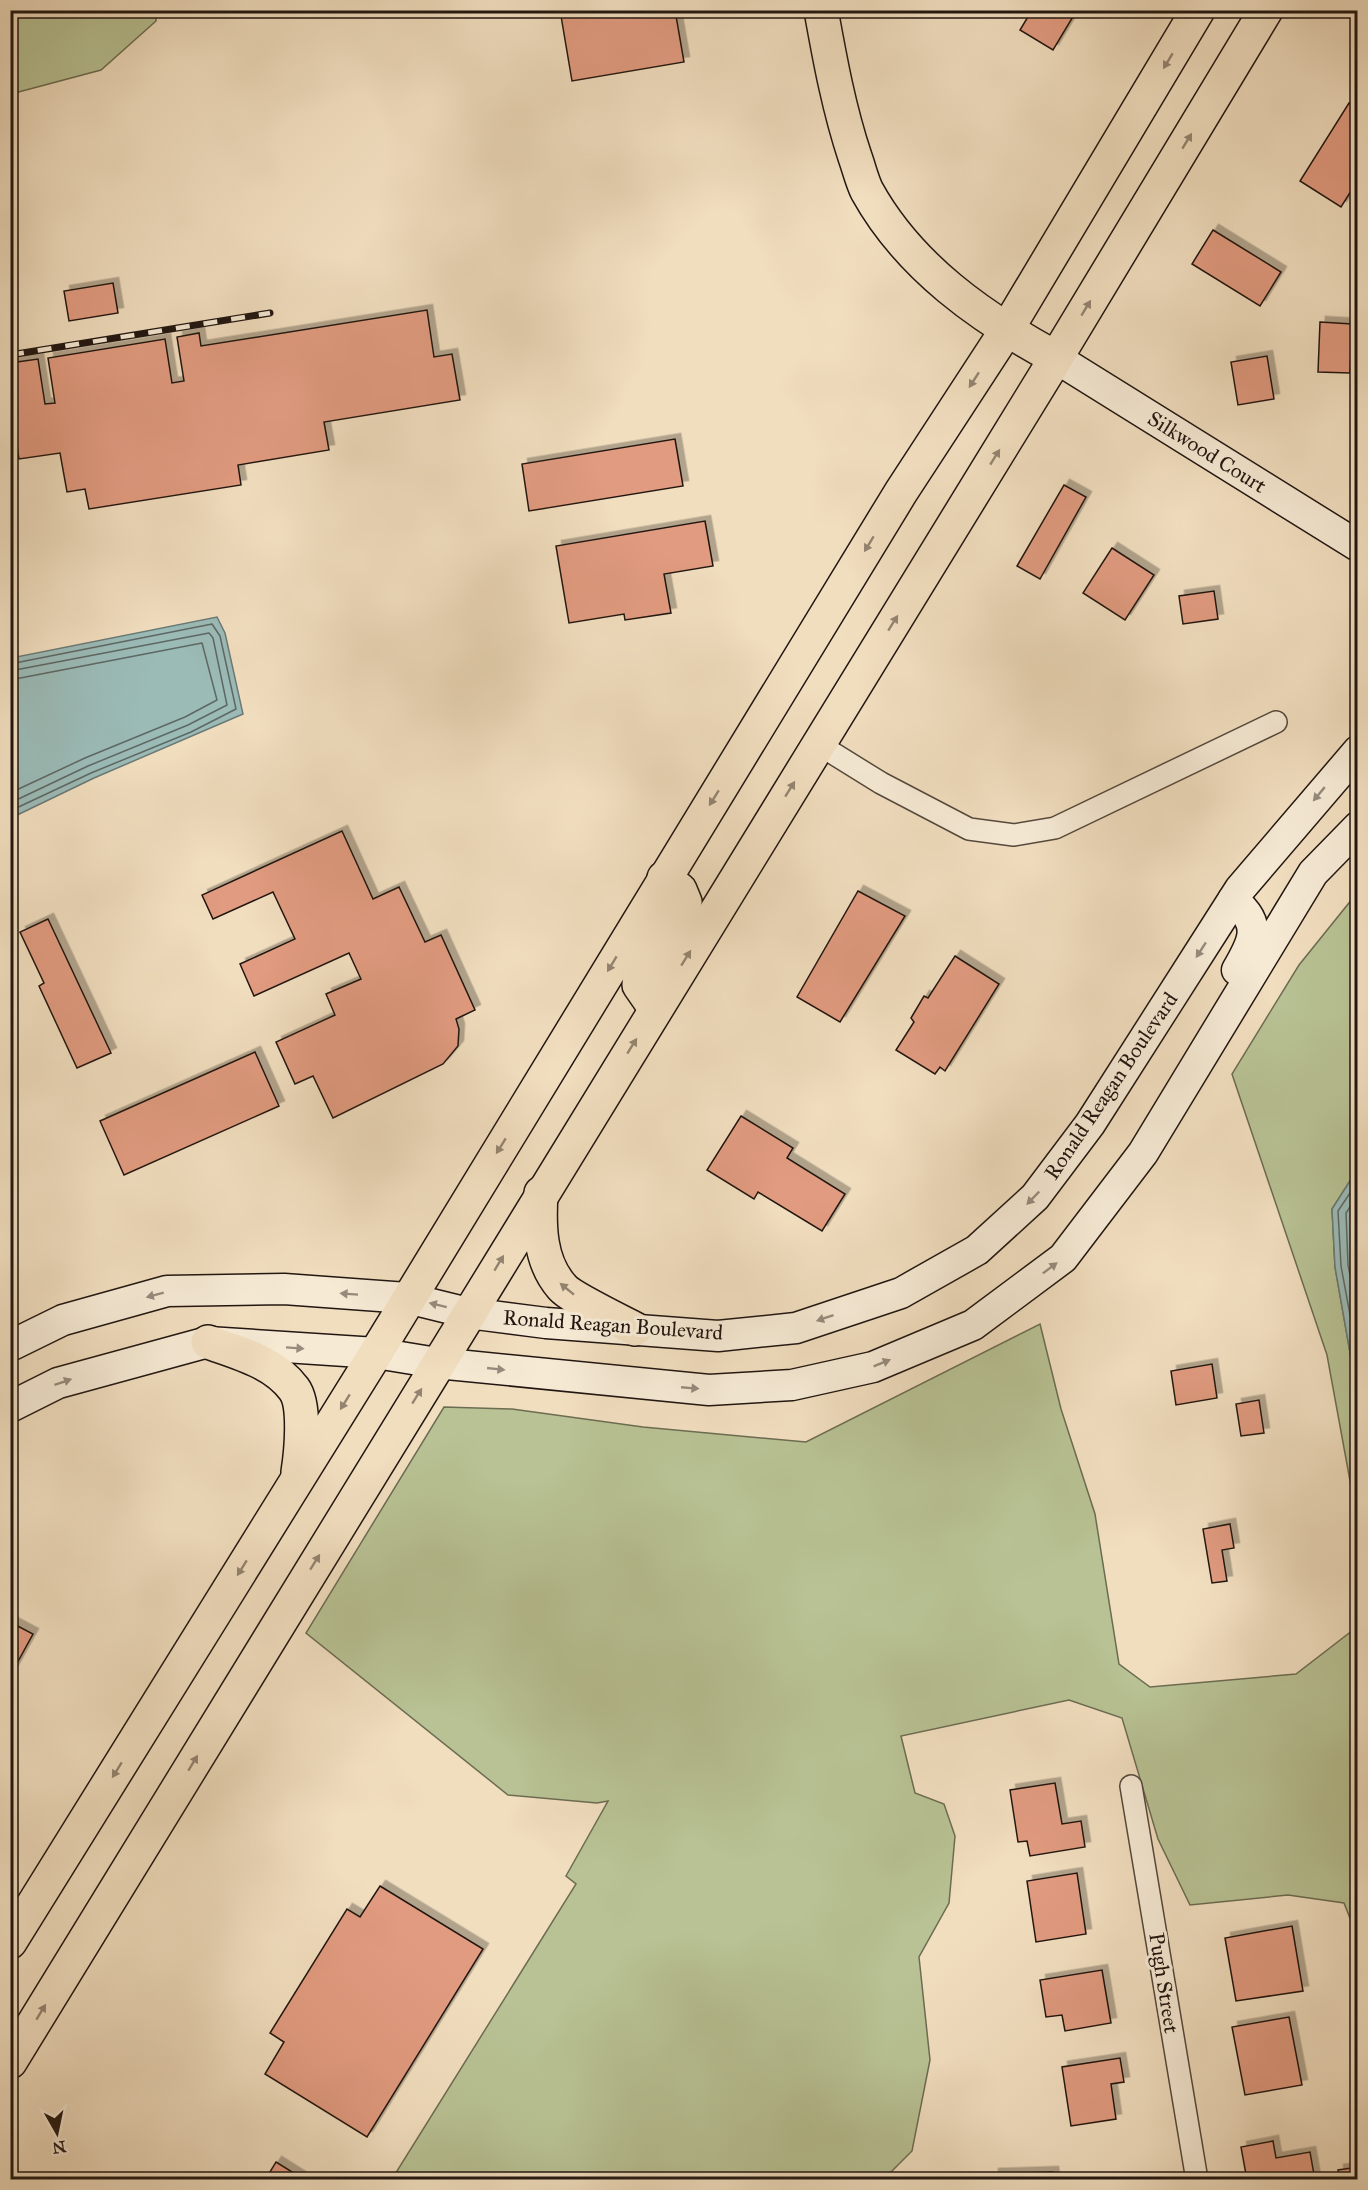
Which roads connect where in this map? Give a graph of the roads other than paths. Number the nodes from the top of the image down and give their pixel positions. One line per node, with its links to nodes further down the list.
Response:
1 (821, 10): 4 (main road)
2 (1198, 10): 4 (main road, one-way to 4)
3 (1266, 10): 5 (main road, one-way to 3)
4 (1006, 331): 5 (main road); 11 (main road, one-way to 11)
5 (1056, 358): 6 (main road, Silkwood Court); 8 (main road, one-way to 5)
6 (1358, 546)
7 (1276, 722): 8 (street)
8 (818, 744): 13 (main road, one-way to 8)
9 (1358, 751): 12 (main road, Ronald Reagan Boulevard, one-way to 12)
10 (1358, 827): 14 (main road)
11 (664, 878): 13 (main road); 16 (main road, one-way to 16)
12 (1233, 900): 14 (main road); 18 (main road, Ronald Reagan Boulevard, one-way to 18)
13 (655, 1008): 15 (main road, one-way to 13)
14 (1188, 1079): 22 (main road, one-way to 14)
15 (541, 1193): 17 (main road, one-way to 15); 18 (main road, one-way to 15)
16 (407, 1298): 17 (main road, Ronald Reagan Boulevard, one-way to 16); 20 (main road, Ronald Reagan Boulevard, one-way to 20); 21 (main road)
17 (468, 1313): 18 (main road, Ronald Reagan Boulevard); 22 (main road)
18 (635, 1329)
19 (208, 1342): 21 (main road, one-way to 21); 23 (main road, one-way to 19); 24 (main road)
20 (10, 1346)
21 (376, 1353): 22 (main road); 24 (main road, one-way to 24)
22 (437, 1363): 27 (main road, one-way to 22)
23 (10, 1407)
24 (297, 1478): 26 (main road, one-way to 26)
25 (1131, 1786): 28 (street, Pugh Street)
26 (10, 1942)
27 (10, 2062)
28 (1197, 2180)

